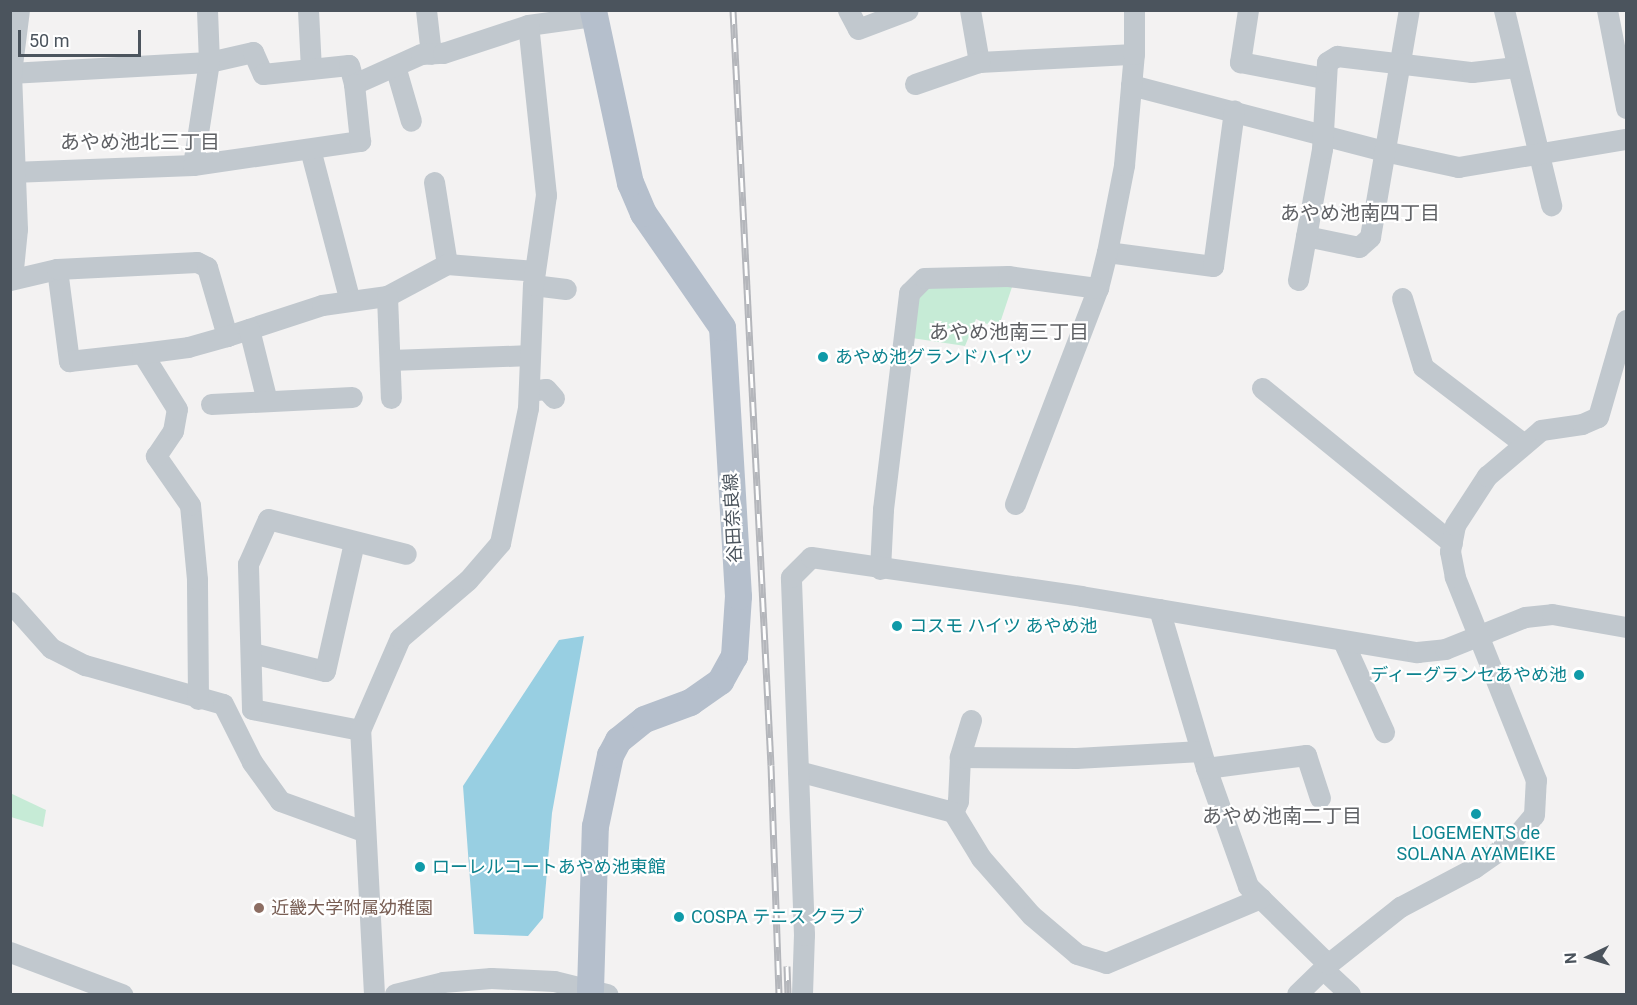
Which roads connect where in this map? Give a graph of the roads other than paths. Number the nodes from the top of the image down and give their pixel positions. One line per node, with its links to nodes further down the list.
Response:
1 (19, 10): 23 (street)
2 (207, 10): 17 (street)
3 (308, 10): 22 (street)
4 (426, 10): 15 (street)
5 (848, 10): 6 (street)
6 (908, 10)
7 (970, 10): 18 (street)
8 (1134, 10): 16 (street)
9 (1248, 10): 24 (street)
10 (1409, 10): 19 (street)
11 (1504, 10): 21 (street)
12 (594, 13): 14 (street); 90 (main road, 谷田奈良線)
13 (1615, 21): 28 (street)
14 (528, 25): 15 (street); 44 (street)
15 (431, 54): 20 (street)
16 (1134, 54): 18 (street); 27 (street)
17 (209, 62): 22 (street); 23 (street); 36 (street)
18 (979, 62): 26 (street)
19 (1398, 64): 21 (street); 24 (street); 34 (street)
20 (395, 66): 25 (street); 30 (street)
21 (1516, 67): 35 (street)
22 (311, 69): 25 (street)
23 (11, 73): 37 (street)
24 (1324, 78): 31 (street)
25 (354, 84): 33 (street)
26 (915, 84)
27 (1131, 85): 29 (street); 41 (street)
28 (1626, 108)
29 (1234, 110): 31 (street); 41 (street)
30 (411, 121)
31 (1320, 133): 34 (street); 40 (street)
32 (1626, 139): 35 (street)
33 (310, 149): 36 (street); 50 (street)
34 (1384, 151): 35 (street); 40 (street)
35 (1542, 155): 39 (street)
36 (193, 165): 37 (street)
37 (12, 172): 45 (street)
38 (434, 182): 42 (street)
39 (1551, 205)
40 (1306, 236): 46 (street)
41 (1107, 252): 47 (street)
42 (447, 264): 44 (street); 49 (street)
43 (57, 269): 45 (street); 54 (street); 55 (street)
44 (534, 278): 48 (street); 56 (street)
45 (11, 279)
46 (1298, 280)
47 (1098, 288): 66 (street); 70 (street)
48 (566, 289)
49 (387, 296): 50 (street); 57 (street)
50 (349, 298): 53 (street)
51 (1402, 298): 65 (street)
52 (1626, 320): 65 (street)
53 (249, 329): 54 (street); 63 (street)
54 (227, 336): 55 (street)
55 (142, 353): 77 (street)
56 (530, 355): 57 (street); 59 (street)
57 (390, 360): 61 (street)
58 (1262, 388): 68 (street)
59 (529, 390): 62 (street); 79 (street)
60 (352, 397): 63 (street)
61 (391, 398)
62 (554, 398)
63 (267, 401): 64 (street)
64 (211, 404)
65 (1524, 444): 68 (street)
66 (1015, 504)
67 (354, 542): 69 (street); 76 (street); 76 (street)
68 (1452, 543): 74 (street)
69 (406, 554)
70 (880, 569): 72 (street); 83 (street)
71 (10, 602): 77 (street)
72 (1159, 609): 75 (street); 82 (street)
73 (1626, 627): 74 (street)
74 (1479, 636): 75 (street); 89 (street)
75 (1344, 640): 80 (street)
76 (252, 653): 79 (street)
77 (198, 699): 86 (street)
78 (971, 720): 81 (street)
79 (360, 730): 86 (street)
80 (1384, 732)
81 (960, 757): 82 (street); 85 (street)
82 (1203, 759): 84 (street); 87 (street)
83 (798, 771): 85 (street); 94 (street)
84 (1320, 798)
85 (953, 812): 87 (street)
86 (363, 831): 92 (street)
87 (1261, 898): 89 (street)
88 (10, 952): 91 (street)
89 (1325, 966): 95 (street); 96 (street)
90 (596, 993): 93 (street)
91 (122, 994)
92 (374, 994)
93 (395, 994)
94 (801, 994)
95 (1297, 994)
96 (1350, 994)

